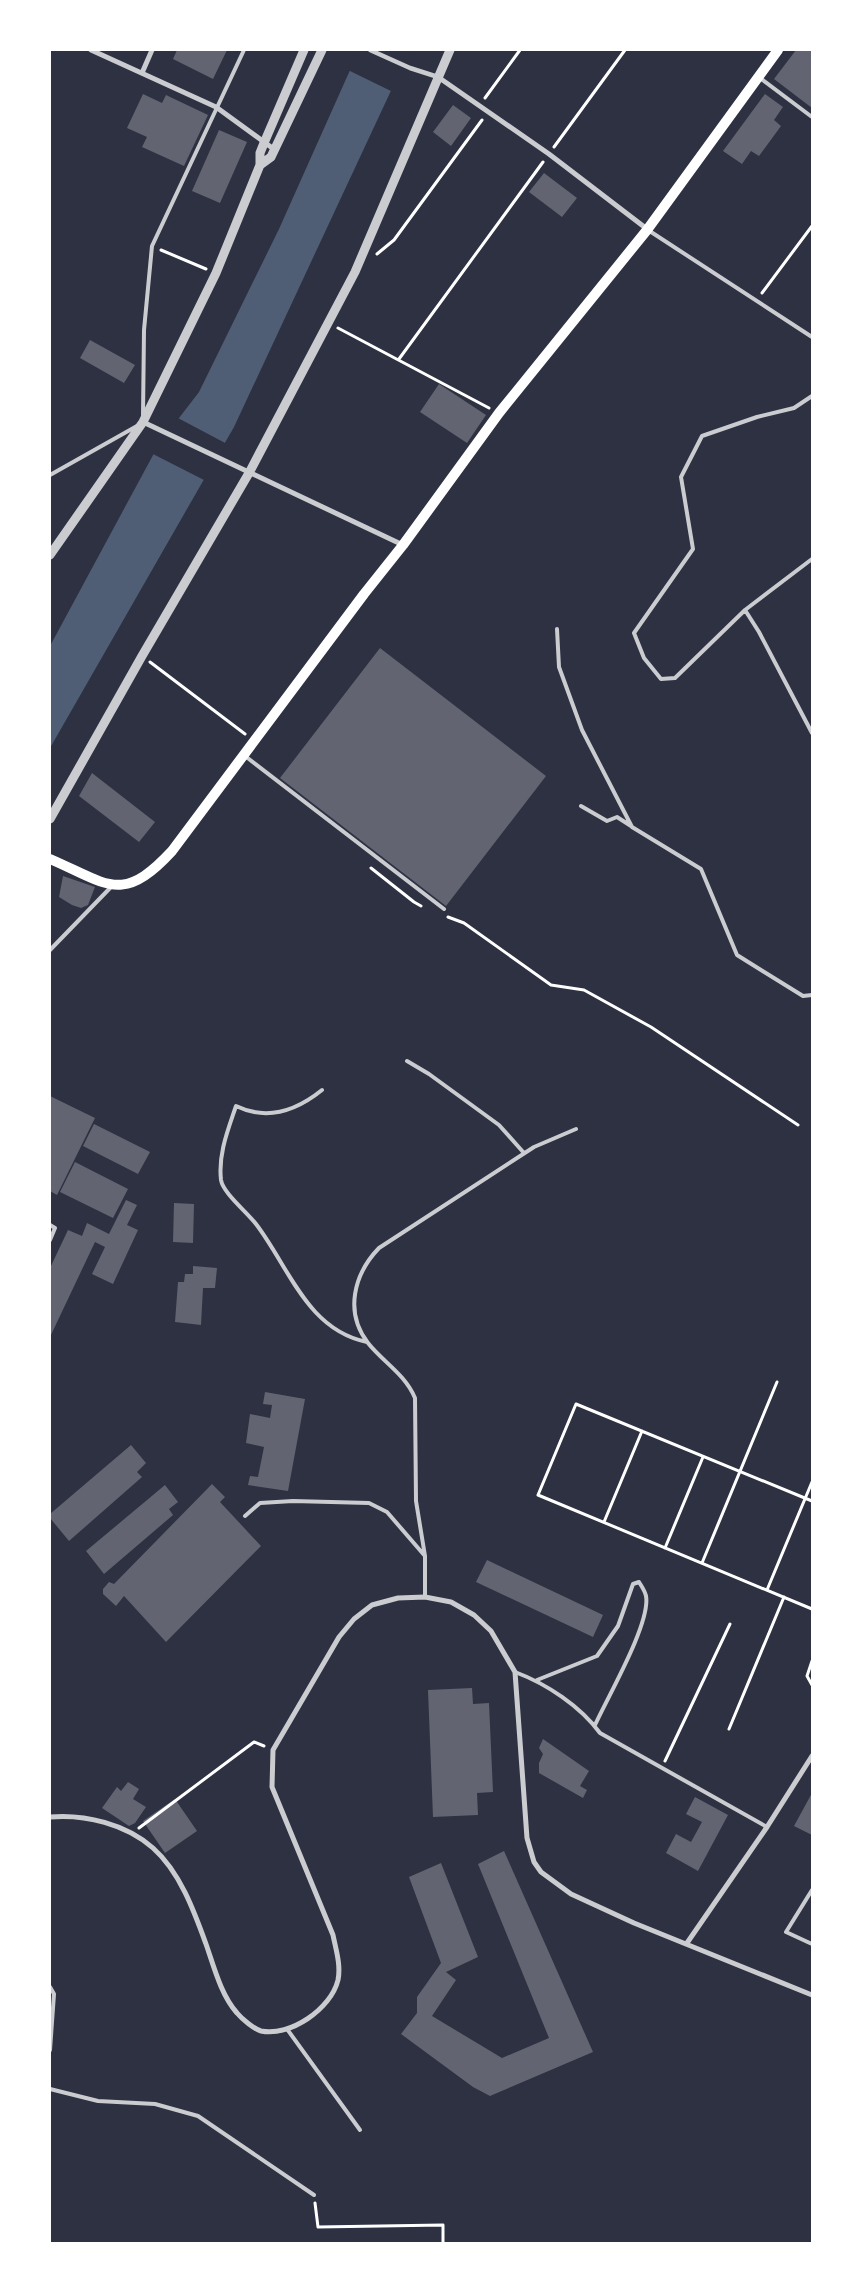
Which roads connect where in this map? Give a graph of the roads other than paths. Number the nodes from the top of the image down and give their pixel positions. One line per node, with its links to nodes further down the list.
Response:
1 (91, 50): 9 (street)
2 (152, 50): 9 (street)
3 (244, 50): 12 (lane)
4 (304, 50): 14 (street)
5 (322, 50): 15 (street)
6 (370, 50): 10 (street)
7 (450, 50): 10 (street)
8 (778, 50): 11 (main road)
9 (142, 73): 12 (street)
10 (438, 77): 17 (street); 21 (street)
11 (758, 78): 13 (lane); 17 (main road)
12 (216, 107): 14 (street); 20 (lane)
13 (812, 117)
14 (264, 143): 15 (street); 16 (street)
15 (275, 150): 16 (street)
16 (260, 165): 20 (street)
17 (647, 230): 18 (lane); 23 (main road)
18 (812, 337)
19 (812, 396): 26 (lane)
20 (143, 422): 21 (street); 22 (lane); 24 (street)
21 (249, 473): 23 (street); 31 (street)
22 (50, 475)
23 (404, 545): 29 (main road)
24 (50, 556)
25 (812, 559): 26 (lane)
26 (745, 610): 28 (lane)
27 (557, 630): 32 (lane)
28 (812, 733)
29 (244, 755): 34 (main road); 35 (lane)
30 (581, 806): 32 (lane)
31 (50, 819)
32 (632, 827): 37 (lane)
33 (50, 859): 34 (main road)
34 (112, 886): 36 (lane)
35 (444, 908)
36 (50, 950)
37 (812, 995)
38 (406, 1061): 41 (lane)
39 (322, 1090): 44 (lane)
40 (576, 1129): 41 (lane)
41 (524, 1153): 44 (lane)
42 (50, 1225): 43 (lane)
43 (50, 1240)
44 (367, 1342): 46 (lane)
45 (245, 1516): 46 (lane)
46 (425, 1556): 47 (lane)
47 (425, 1596): 48 (street); 59 (street)
48 (515, 1672): 49 (lane); 55 (street)
49 (537, 1680): 50 (lane); 50 (lane)
50 (595, 1725): 53 (lane)
51 (812, 1756): 53 (street)
52 (50, 1817): 59 (street)
53 (767, 1828): 55 (street)
54 (812, 1890): 56 (lane)
55 (687, 1943): 58 (street)
56 (812, 1944)
57 (50, 1987): 60 (lane)
58 (812, 1996)
59 (287, 2029): 62 (lane)
60 (50, 2050)
61 (50, 2089): 63 (lane)
62 (360, 2130)
63 (314, 2195)

